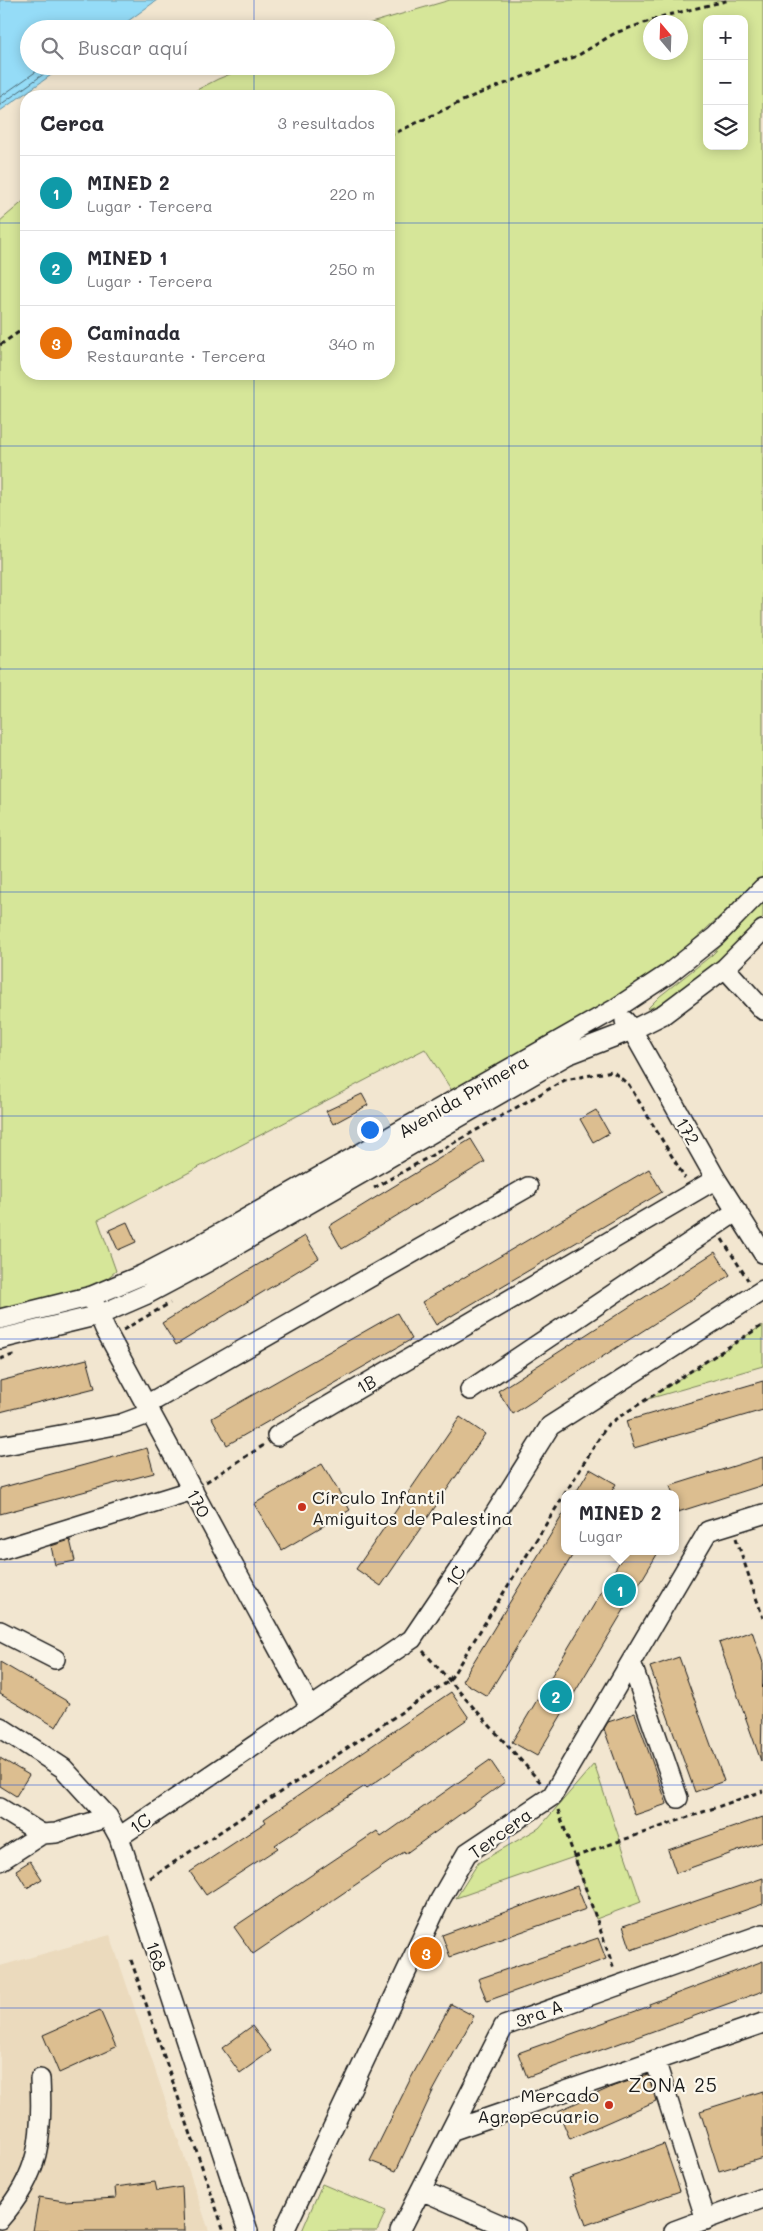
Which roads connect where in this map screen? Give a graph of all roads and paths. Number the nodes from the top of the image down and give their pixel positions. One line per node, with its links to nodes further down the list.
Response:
1 (730, 0): 2 (path)
2 (395, 133)
3 (20, 331): 4 (path)
4 (0, 345)
5 (763, 888): 8 (street, Avenida Primera)
6 (763, 930): 7 (street, Avenida Primera)
7 (725, 968): 9 (street); 10 (street, Avenida Primera)
8 (614, 1009): 10 (street, 172); 19 (street, Avenida Primera)
9 (763, 1010)
10 (632, 1030): 11 (street, 172); 21 (street, Avenida Primera)
11 (716, 1179): 14 (street, 1B); 15 (street, 172)
12 (528, 1187): 27 (street)
13 (367, 1192): 14 (path)
14 (693, 1192): 28 (street, 1B)
15 (737, 1211): 16 (street); 17 (street, 172)
16 (715, 1227): 18 (path); 26 (street)
17 (763, 1253)
18 (760, 1292): 40 (street, 1C)
19 (92, 1296): 21 (street, 170); 22 (street, Avenida Primera)
20 (178, 1298): 24 (path)
21 (99, 1314): 24 (street, 170); 25 (street, Avenida Primera)
22 (0, 1319)
23 (763, 1325): 31 (path)
24 (110, 1337): 27 (street, 170)
25 (0, 1339)
26 (470, 1390)
27 (148, 1409): 29 (street); 30 (street, 170)
28 (277, 1436): 30 (path)
29 (0, 1446)
30 (192, 1490): 35 (street); 40 (street, 170)
31 (567, 1490)
32 (561, 1500): 50 (path)
33 (763, 1514): 34 (street, Tercera)
34 (732, 1524): 36 (path); 39 (street, Tercera)
35 (0, 1550)
36 (763, 1618)
37 (0, 1630): 38 (street)
38 (55, 1659)
39 (631, 1662): 43 (street); 63 (street, Tercera)
40 (310, 1707): 47 (street, 1C)
41 (0, 1728): 45 (street, 168)
42 (763, 1791): 48 (path)
43 (678, 1798)
44 (0, 1808): 46 (street)
45 (108, 1817): 46 (street); 47 (street, 168)
46 (42, 1834): 49 (street)
47 (119, 1837): 50 (street, 168)
48 (574, 1856)
49 (0, 1861)
50 (135, 1888): 62 (street, 168)
51 (763, 1934): 56 (street, 3ra A)
52 (132, 1960): 61 (path)
53 (763, 2023): 54 (street)
54 (655, 2060): 56 (street); 60 (street)
55 (40, 2079): 59 (street)
56 (453, 2130): 57 (street, 3ra A)
57 (421, 2190): 64 (street, 3ra A); 65 (street)
58 (763, 2198): 60 (street)
59 (0, 2219)
60 (706, 2220): 66 (street)
61 (224, 2231)
62 (248, 2231)
63 (284, 2231)
64 (400, 2231)
65 (515, 2231)
66 (674, 2231)

